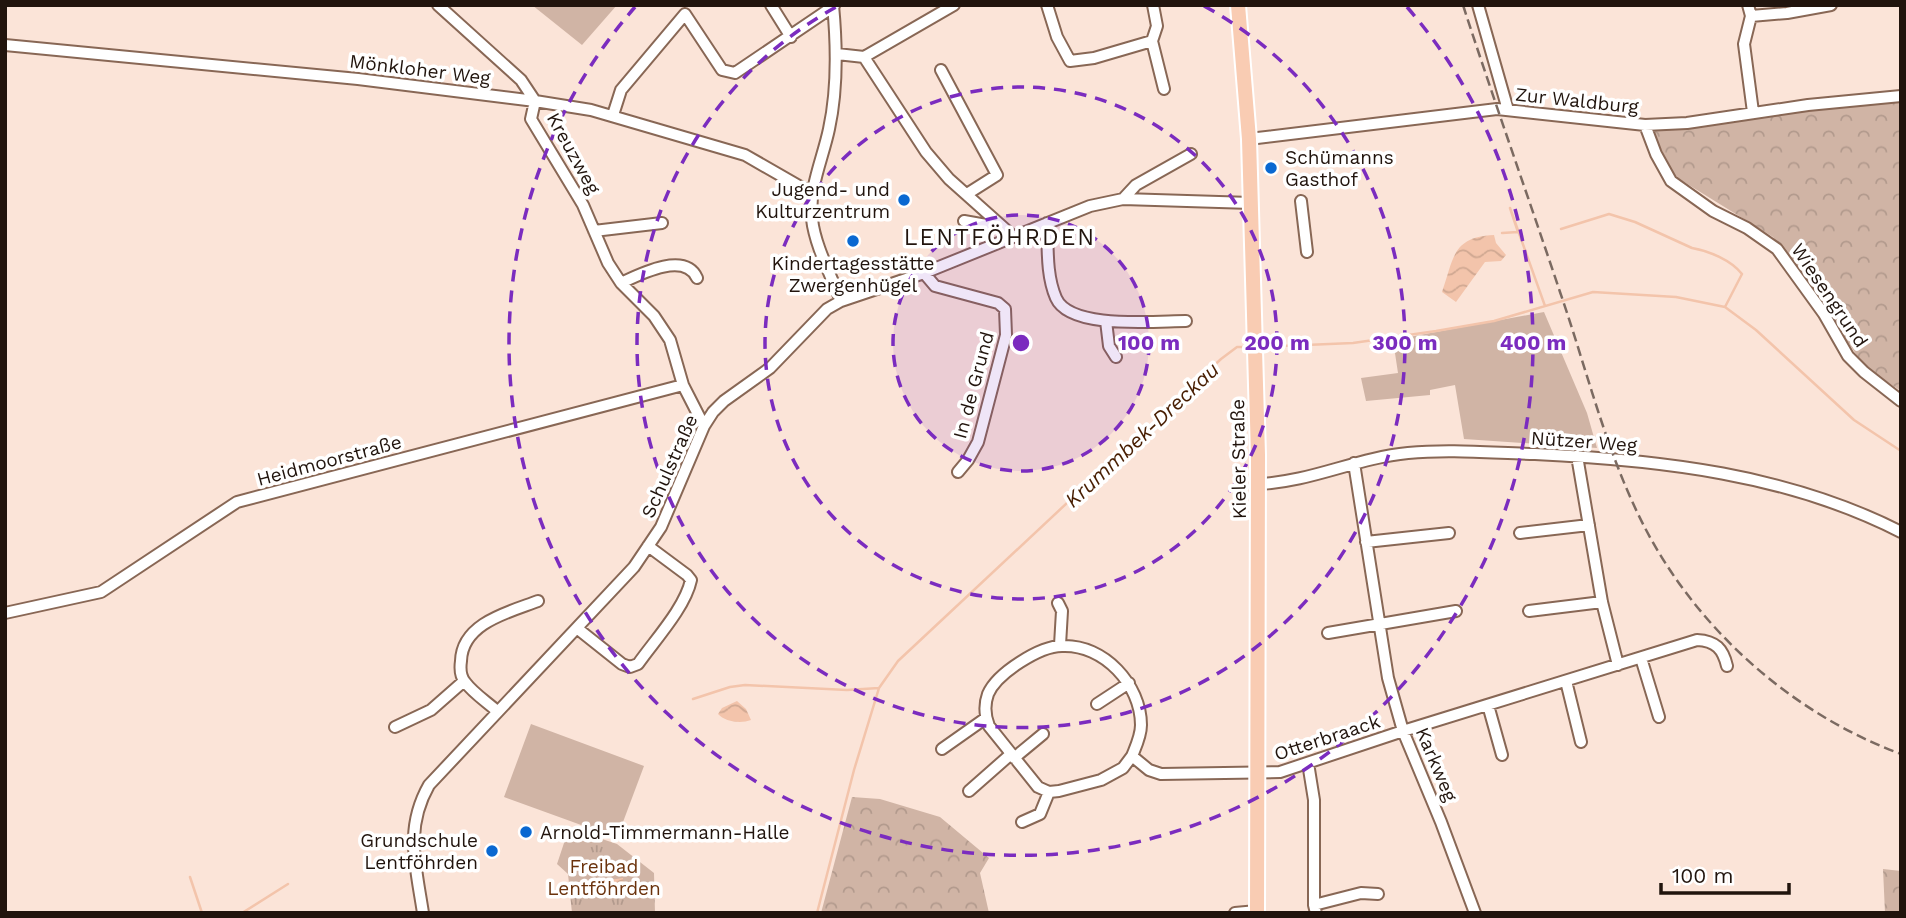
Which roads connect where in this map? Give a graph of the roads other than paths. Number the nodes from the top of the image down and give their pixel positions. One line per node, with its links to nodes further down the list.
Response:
1 (438, 5): 20 (street, Kreuzweg)
2 (771, 5): 12 (street)
3 (1047, 5): 13 (street)
4 (1153, 5): 13 (street)
5 (1238, 5): 25 (main road, Kieler Straße)
6 (1478, 5): 21 (street)
7 (1831, 5): 11 (street)
8 (833, 6): 12 (street); 15 (street)
9 (951, 6): 16 (street)
10 (687, 10): 12 (street); 23 (street)
11 (1749, 11): 22 (street)
12 (791, 37)
13 (1152, 41): 18 (street)
14 (5, 46): 20 (street, Mönkloher Weg)
15 (837, 54): 16 (street); 27 (street)
16 (864, 57): 28 (street)
17 (941, 70): 28 (street)
18 (1164, 89)
19 (1901, 96): 22 (street, Zur Waldburg)
20 (535, 101): 23 (street, Mönkloher Weg); 35 (street, Kreuzweg)
21 (1508, 110): 24 (street, Zur Waldburg); 25 (street, Zur Waldburg)
22 (1753, 112): 24 (street, Zur Waldburg)
23 (613, 115): 27 (street, Mönkloher Weg)
24 (1645, 125): 46 (street, Wiesengrund)
25 (1249, 139): 31 (main road, Kieler Straße)
26 (1191, 154): 29 (street, Schulstraße)
27 (813, 194): 41 (street)
28 (967, 194): 36 (street)
29 (1123, 199): 31 (street, Schulstraße); 34 (street, Schulstraße)
30 (1301, 201): 37 (street)
31 (1251, 203): 51 (main road, Kieler Straße)
32 (964, 221): 36 (street)
33 (662, 223): 35 (street)
34 (1047, 223): 36 (street, Schulstraße); 42 (street)
35 (594, 231): 40 (street, Kreuzweg)
36 (1010, 233): 38 (street, Schulstraße)
37 (1307, 252)
38 (924, 273): 41 (street, Schulstraße); 50 (street, In de Grund)
39 (697, 278): 40 (street)
40 (621, 283): 45 (street, Kreuzweg)
41 (841, 301): 47 (street, Schulstraße)
42 (1106, 321): 43 (street); 44 (street)
43 (1186, 321)
44 (1116, 357)
45 (683, 385): 47 (street, Kreuzweg); 63 (street, Heidmoorstraße)
46 (1901, 401)
47 (704, 426): 57 (street, Schulstraße)
48 (1577, 456): 49 (street, Nützer Weg); 52 (street); 53 (street, Nützer Weg)
49 (1354, 463): 51 (street, Nützer Weg); 56 (street, Karkweg)
50 (958, 472)
51 (1258, 484): 88 (main road, Kieler Straße)
52 (1589, 525): 55 (street); 59 (street)
53 (1901, 532)
54 (1449, 533): 56 (street)
55 (1520, 533)
56 (1366, 542): 64 (street, Karkweg)
57 (648, 546): 65 (street, Schulstraße); 65 (street)
58 (538, 601): 71 (street)
59 (1602, 602): 62 (street); 69 (street)
60 (1058, 603): 67 (street)
61 (1456, 611): 64 (street)
62 (1529, 611)
63 (5, 613)
64 (1378, 625): 66 (street); 80 (street, Karkweg)
65 (578, 629): 76 (street, Schulstraße)
66 (1328, 634)
67 (1060, 645): 73 (street); 78 (street)
68 (1641, 658): 69 (street, Otterbraack); 70 (street, Otterbraack); 77 (street)
69 (1618, 665): 72 (street, Otterbraack)
70 (1727, 666)
71 (464, 681): 76 (street); 79 (street)
72 (1566, 681): 75 (street, Otterbraack); 82 (street)
73 (1129, 683): 74 (street); 86 (street)
74 (1097, 704)
75 (1488, 705): 80 (street, Otterbraack); 84 (street)
76 (497, 711): 95 (street, Schulstraße)
77 (1659, 717)
78 (986, 718): 83 (street); 85 (street)
79 (395, 727)
80 (1403, 731): 87 (street, Otterbraack); 97 (street, Karkweg)
81 (1043, 734): 85 (street)
82 (1581, 742)
83 (942, 749)
84 (1502, 755)
85 (1013, 756): 89 (street); 90 (street)
86 (1132, 756): 88 (street, Otterbraack); 90 (street)
87 (1308, 763): 88 (street, Otterbraack); 93 (street)
88 (1257, 774): 94 (main road, Kieler Straße)
89 (969, 791)
90 (1049, 792): 91 (street)
91 (1022, 822)
92 (1378, 894): 93 (street)
93 (1315, 909)
94 (1257, 912): 96 (street)
95 (423, 913)
96 (1235, 913)
97 (1475, 913)

